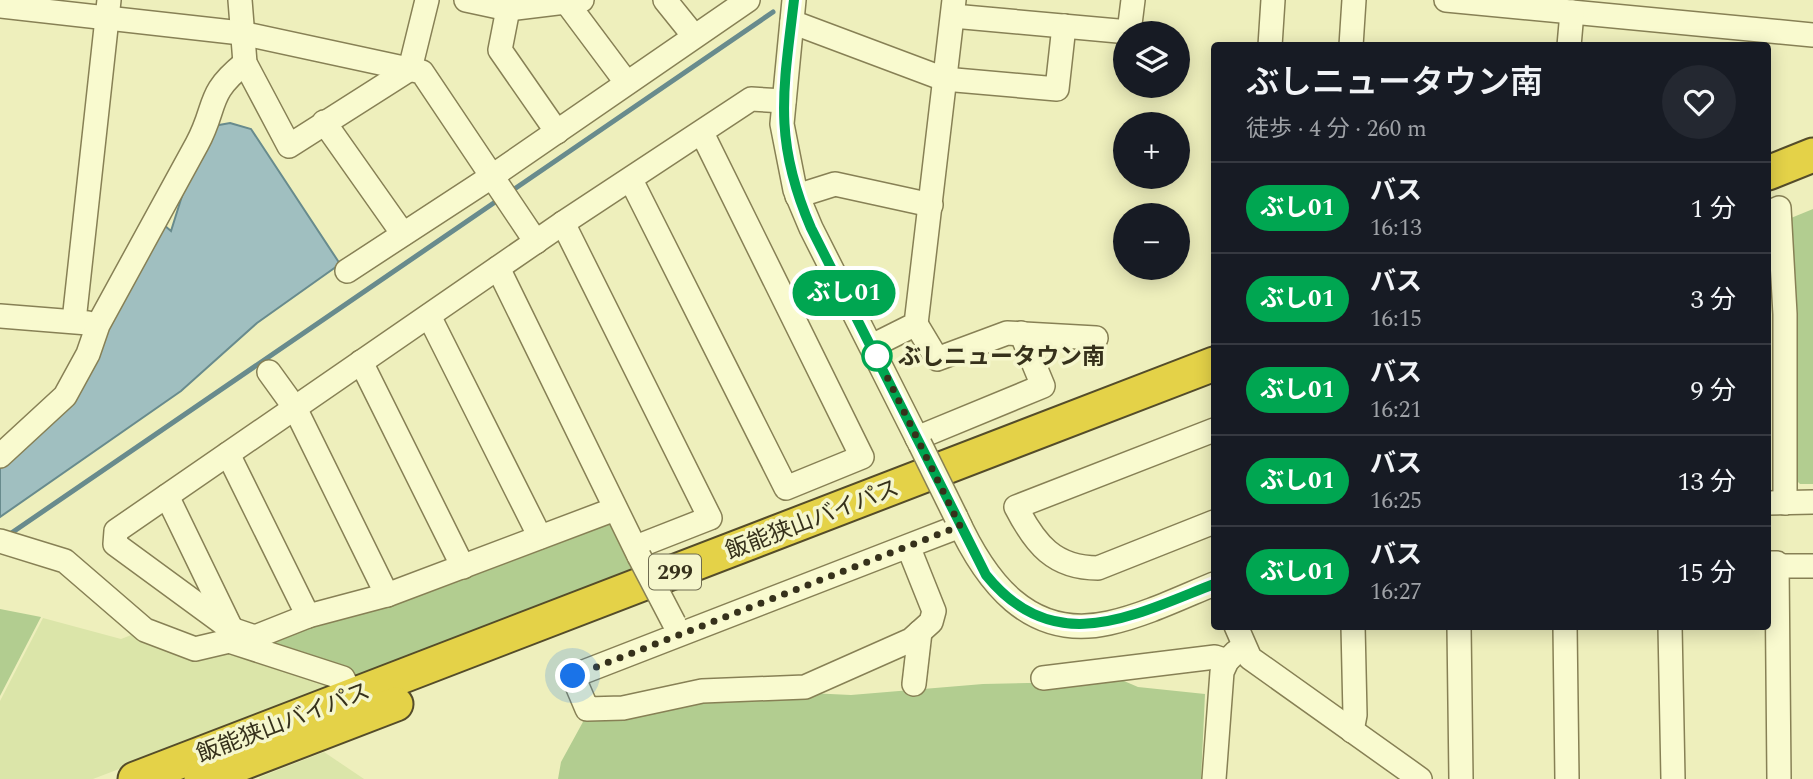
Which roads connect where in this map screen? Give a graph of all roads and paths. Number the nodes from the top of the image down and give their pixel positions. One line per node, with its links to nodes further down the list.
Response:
1 (240, 0): 20 (street)
2 (426, 0): 27 (street)
3 (466, 0): 16 (street)
4 (665, 0): 21 (street)
5 (1133, 0): 19 (street)
6 (1273, 0): 23 (street)
7 (1354, 0): 24 (street)
8 (1446, 0): 11 (street)
9 (574, 1): 16 (street); 29 (street)
10 (742, 2): 21 (street)
11 (1496, 2): 14 (street)
12 (0, 6): 15 (street)
13 (953, 8): 19 (street); 28 (street)
14 (1569, 8): 17 (street); 25 (street)
15 (108, 9): 20 (street); 50 (street)
16 (508, 9): 32 (street)
17 (1646, 10): 22 (street)
18 (793, 11): 28 (street); 30 (street)
19 (1064, 26): 28 (street)
20 (241, 33): 26 (street); 27 (street)
21 (694, 36): 29 (street)
22 (1813, 36)
23 (1270, 42)
24 (1350, 42)
25 (1569, 42)
26 (245, 63): 31 (street); 52 (street)
27 (410, 69): 31 (street); 39 (street)
28 (944, 79): 41 (street)
29 (626, 82): 32 (street)
30 (784, 100): 33 (street); 40 (street)
31 (324, 122): 44 (street)
32 (557, 132): 39 (street)
33 (702, 133): 38 (street); 38 (street)
34 (1813, 133): 35 (highway)
35 (1771, 150)
36 (1813, 155): 37 (highway)
37 (1771, 172)
38 (631, 180): 43 (street)
39 (498, 189): 44 (street); 45 (street)
40 (797, 195): 41 (street); 55 (street)
41 (931, 205): 51 (street)
42 (1771, 212): 60 (street)
43 (564, 223): 45 (street); 75 (street)
44 (403, 234): 47 (street)
45 (536, 242): 46 (street)
46 (498, 268): 49 (street); 69 (street)
47 (347, 271)
48 (0, 316): 50 (street)
49 (429, 316): 56 (street); 72 (street)
50 (74, 321): 52 (street)
51 (916, 324): 53 (street); 55 (street)
52 (98, 325): 65 (street)
53 (1021, 333): 54 (street); 63 (street)
54 (1096, 338)
55 (872, 346): 63 (street)
56 (361, 362): 61 (street); 78 (street)
57 (1211, 365): 93 (highway, 飯能狭山バイパス / 299)
58 (269, 372): 61 (street)
59 (1211, 388): 96 (highway, 飯能狭山バイパス / 299)
60 (1776, 398): 68 (street)
61 (295, 408): 64 (street); 80 (street)
62 (1211, 431): 71 (street)
63 (919, 441): 70 (street, bridge)
64 (228, 454): 66 (street); 81 (street)
65 (0, 456)
66 (167, 496): 82 (street); 82 (street)
67 (1813, 502): 68 (street)
68 (1776, 503)
69 (615, 509): 72 (street); 75 (street)
70 (958, 522): 74 (street); 79 (street)
71 (1211, 523)
72 (540, 537): 78 (street)
73 (5, 542): 93 (street)
74 (908, 546): 83 (street); 88 (street)
75 (637, 552): 83 (street, bridge)
76 (1772, 565): 77 (street); 102 (street)
77 (1813, 566)
78 (463, 567): 80 (street)
79 (1211, 585)
80 (387, 596): 81 (street)
81 (308, 616): 82 (street)
82 (231, 629)
83 (677, 629): 88 (street)
84 (1353, 630): 94 (street)
85 (1459, 630): 99 (street)
86 (1565, 630): 100 (street)
87 (1670, 630): 101 (street)
88 (920, 632): 92 (street)
89 (1240, 636): 90 (street); 94 (street)
90 (1227, 661): 91 (street); 97 (street)
91 (1043, 678)
92 (914, 684)
93 (352, 696): 95 (highway, 飯能狭山バイパス / 299)
94 (1352, 731): 98 (street)
95 (135, 779)
96 (201, 779)
97 (1214, 779)
98 (1420, 779)
99 (1461, 779)
100 (1567, 779)
101 (1673, 779)
102 (1779, 779)

